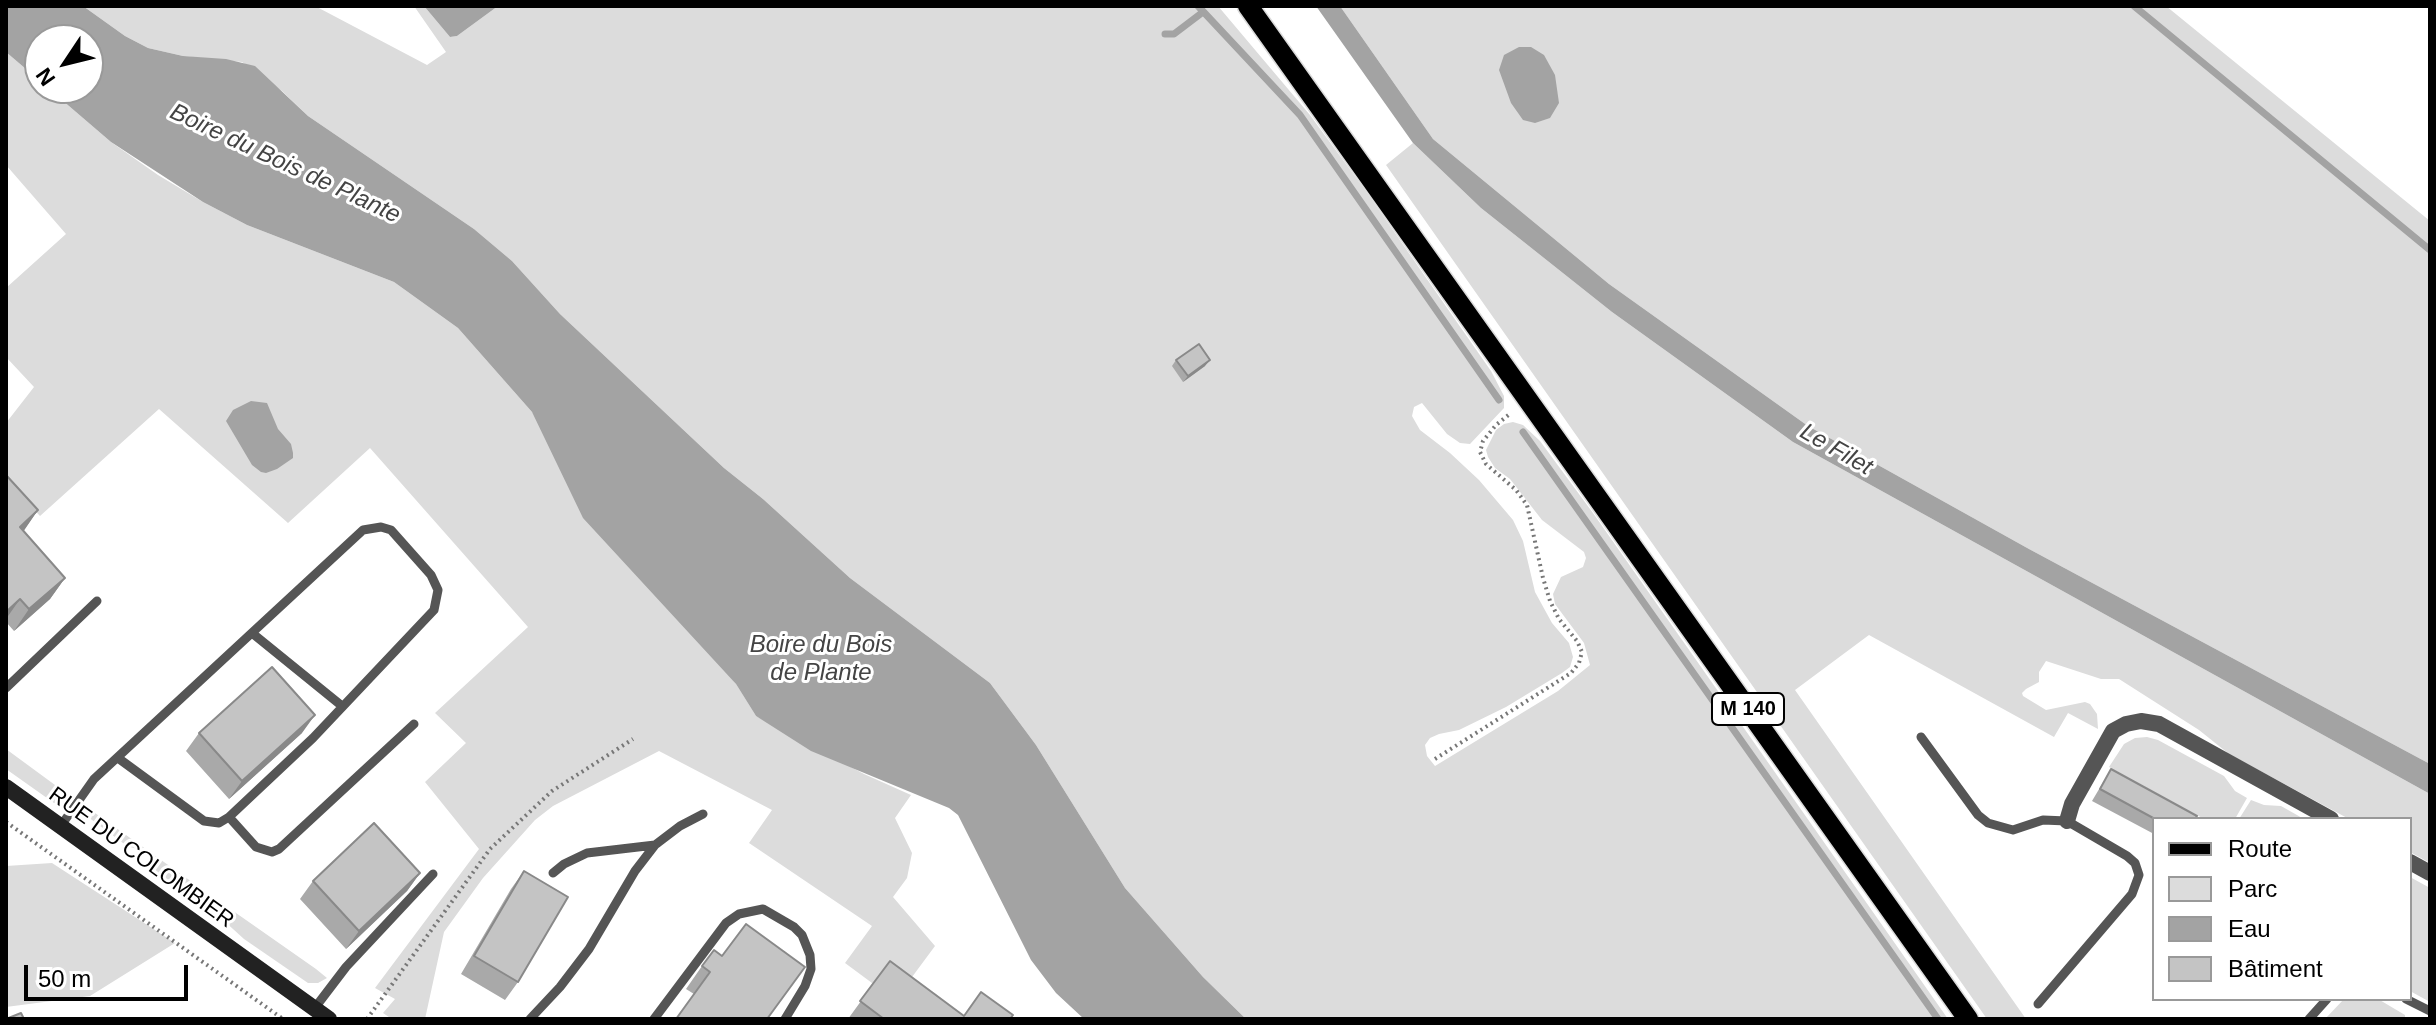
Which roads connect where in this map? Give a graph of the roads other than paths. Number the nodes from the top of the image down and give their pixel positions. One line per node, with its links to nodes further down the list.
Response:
1 (1248, 6): 29 (main road, M 140)
2 (97, 601): 4 (lane)
3 (252, 633): 5 (lane); 5 (lane); 8 (lane)
4 (6, 688)
5 (342, 706): 11 (lane)
6 (414, 724): 11 (lane)
7 (1921, 737): 13 (lane)
8 (118, 758): 11 (lane); 14 (lane)
9 (6, 787): 14 (main road, RUE DU COLOMBIER)
10 (703, 814): 15 (lane)
11 (229, 817)
12 (2327, 817): 13 (street)
13 (2067, 821): 22 (lane)
14 (60, 827): 23 (main road, RUE DU COLOMBIER)
15 (655, 845): 17 (lane); 26 (lane)
16 (2412, 863): 18 (street)
17 (553, 873)
18 (2430, 873)
19 (433, 874): 23 (lane)
20 (2325, 1001): 30 (lane)
21 (2410, 1001): 24 (lane)
22 (2038, 1004)
23 (314, 1009): 25 (main road, RUE DU COLOMBIER)
24 (2430, 1011)
25 (329, 1019)
26 (530, 1019)
27 (654, 1019): 28 (lane)
28 (785, 1019)
29 (1968, 1019)
30 (2309, 1019)

